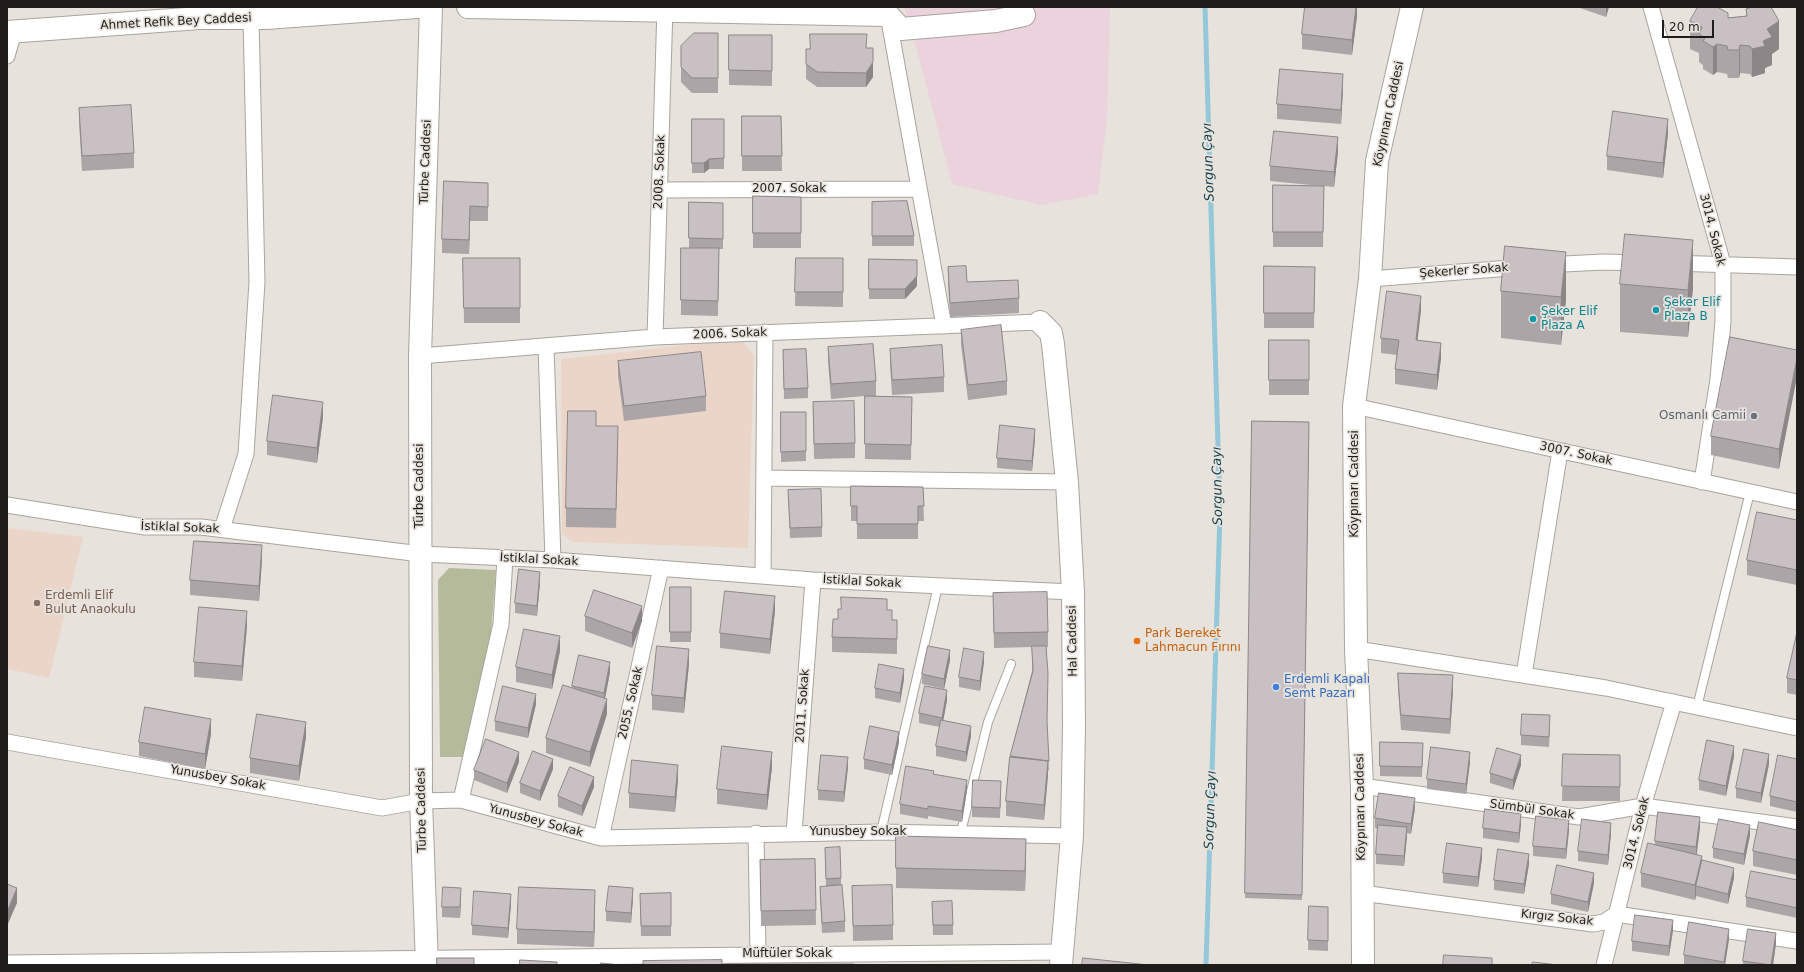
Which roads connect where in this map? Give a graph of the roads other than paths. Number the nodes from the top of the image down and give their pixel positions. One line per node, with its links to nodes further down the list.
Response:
1 (417, 7): 11 (street, Ahmet Refik Bey Caddesi)
2 (432, 7): 24 (street, Türbe Caddesi)
3 (468, 7): 6 (street)
4 (1412, 7): 18 (street, Köypınarı Caddesi)
5 (1652, 7): 16 (street, 3014. Sokak)
6 (665, 10): 7 (street); 15 (street, 2008. Sokak)
7 (805, 11): 9 (street)
8 (201, 12): 11 (street, Ahmet Refik Bey Caddesi); 12 (street, Ahmet Refik Bey Caddesi)
9 (888, 15): 10 (street); 14 (street)
10 (1024, 15)
11 (251, 18): 33 (street)
12 (10, 32): 13 (street)
13 (7, 56)
14 (920, 189): 15 (street, 2007. Sokak); 20 (street)
15 (659, 190): 22 (street, 2008. Sokak)
16 (1723, 264): 17 (street, Şekerler Sokak); 18 (street, Şekerler Sokak); 29 (street, 3014. Sokak)
17 (1797, 267)
18 (1370, 278): 25 (street, Köypınarı Caddesi)
19 (1040, 322): 20 (street, 2006. Sokak); 28 (street, Hal Caddesi)
20 (944, 326): 21 (street, 2006. Sokak)
21 (765, 332): 22 (street, 2006. Sokak); 27 (street)
22 (655, 337): 23 (street, 2006. Sokak)
23 (546, 346): 24 (street, 2006. Sokak); 36 (street)
24 (420, 356): 34 (street, Türbe Caddesi)
25 (1354, 406): 26 (street, 3007. Sokak); 42 (street, Köypınarı Caddesi)
26 (1560, 451): 29 (street, 3007. Sokak); 44 (street)
27 (764, 478): 28 (street); 38 (street)
28 (1066, 482): 41 (street, Hal Caddesi)
29 (1702, 482): 30 (street, 3007. Sokak)
30 (1750, 492): 31 (street, 3007. Sokak); 46 (lane)
31 (1797, 502)
32 (7, 505): 33 (street, İstiklal Sokak)
33 (222, 529): 34 (street, İstiklal Sokak)
34 (421, 554): 35 (street, İstiklal Sokak); 51 (street, Türbe Caddesi)
35 (505, 558): 36 (street, İstiklal Sokak); 50 (street)
36 (553, 560): 37 (street, İstiklal Sokak)
37 (661, 568): 38 (street, İstiklal Sokak); 59 (street, 2055. Sokak)
38 (763, 576): 39 (street, İstiklal Sokak)
39 (813, 580): 40 (street, İstiklal Sokak); 57 (street, 2011. Sokak)
40 (938, 586): 41 (street, İstiklal Sokak); 54 (lane)
41 (1073, 592): 58 (street, Hal Caddesi)
42 (1356, 649): 44 (street); 49 (street, Köypınarı Caddesi)
43 (1011, 664): 55 (lane)
44 (1524, 675): 45 (street)
45 (1674, 702): 46 (street); 52 (street, 3014. Sokak)
46 (1697, 707): 47 (street)
47 (1797, 728)
48 (7, 742): 51 (street, Yunusbey Sokak)
49 (1362, 786): 52 (street, Sümbül Sokak); 60 (street, Köypınarı Caddesi)
50 (461, 800): 51 (street, Yunusbey Sokak); 59 (street, Yunusbey Sokak)
51 (421, 801): 65 (street, Türbe Caddesi)
52 (1643, 806): 53 (street, Sümbül Sokak); 61 (street, 3014. Sokak)
53 (1797, 827)
54 (881, 832): 55 (street, Yunusbey Sokak); 57 (street, Yunusbey Sokak)
55 (961, 832): 58 (street, Yunusbey Sokak)
56 (756, 833): 57 (street, Yunusbey Sokak); 59 (street, Yunusbey Sokak); 63 (street)
57 (794, 833)
58 (1072, 836): 64 (street, Hal Caddesi)
59 (600, 838)
60 (1362, 892): 61 (street, Kırgız Sokak); 67 (street, Köypınarı Caddesi)
61 (1616, 914): 62 (street); 68 (street, 3014. Sokak)
62 (1797, 941)
63 (758, 954): 64 (street, Müftüler Sokak); 65 (street, Müftüler Sokak)
64 (1062, 959)
65 (427, 962): 66 (street, Müftüler Sokak)
66 (7, 963)
67 (1364, 965)
68 (1604, 965)

